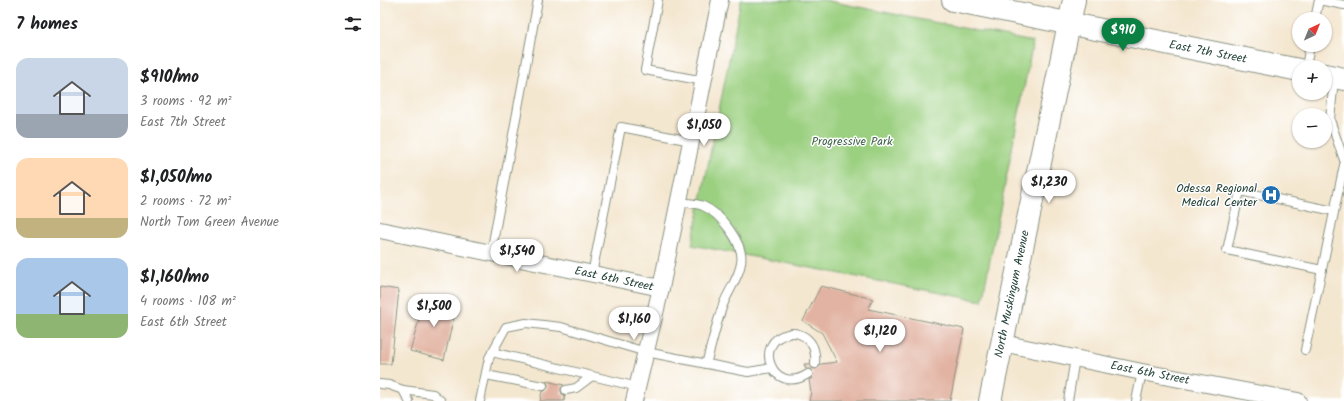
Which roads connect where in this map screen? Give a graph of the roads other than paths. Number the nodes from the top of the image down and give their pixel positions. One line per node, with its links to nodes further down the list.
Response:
1 (538, 0): 19 (lane)
2 (658, 0): 12 (lane)
3 (720, 0): 12 (street)
4 (953, 0): 9 (street, East 7th Street)
5 (1074, 0): 9 (street, North Muskingum Avenue)
6 (1319, 0): 7 (lane); 8 (lane)
7 (1344, 5)
8 (1317, 12)
9 (1069, 24): 10 (street, East 7th Street); 23 (street, North Muskingum Avenue)
10 (1292, 69)
11 (1334, 77): 14 (lane)
12 (704, 81): 13 (street)
13 (691, 141): 16 (street); 21 (lane)
14 (1344, 160)
15 (1344, 165): 17 (lane)
16 (678, 202): 22 (street); 28 (lane)
17 (1334, 211): 20 (lane); 20 (lane)
18 (380, 230): 19 (street, East 6th Street)
19 (491, 253): 21 (street, East 6th Street)
20 (1322, 270): 24 (lane)
21 (592, 274): 22 (street, East 6th Street)
22 (661, 288): 26 (street)
23 (1002, 343): 27 (street, East 6th Street); 44 (street, North Muskingum Avenue)
24 (1305, 350)
25 (492, 352): 26 (lane); 33 (lane); 34 (lane)
26 (646, 352): 28 (lane); 39 (street)
27 (1075, 358): 31 (street, East 6th Street); 45 (lane)
28 (706, 364): 30 (lane)
29 (814, 364): 30 (lane)
30 (772, 368): 32 (lane)
31 (1142, 372): 40 (street, East 6th Street); 46 (lane)
32 (808, 374)
33 (486, 375): 36 (lane); 43 (lane)
34 (592, 376): 38 (lane); 39 (lane)
35 (380, 384): 37 (lane)
36 (543, 386)
37 (403, 390): 41 (lane); 42 (lane)
38 (566, 390)
39 (636, 394)
40 (1263, 397): 47 (street, East 6th Street)
41 (408, 401)
42 (441, 401)
43 (480, 401)
44 (990, 401)
45 (1068, 401)
46 (1136, 401)
47 (1296, 401)

